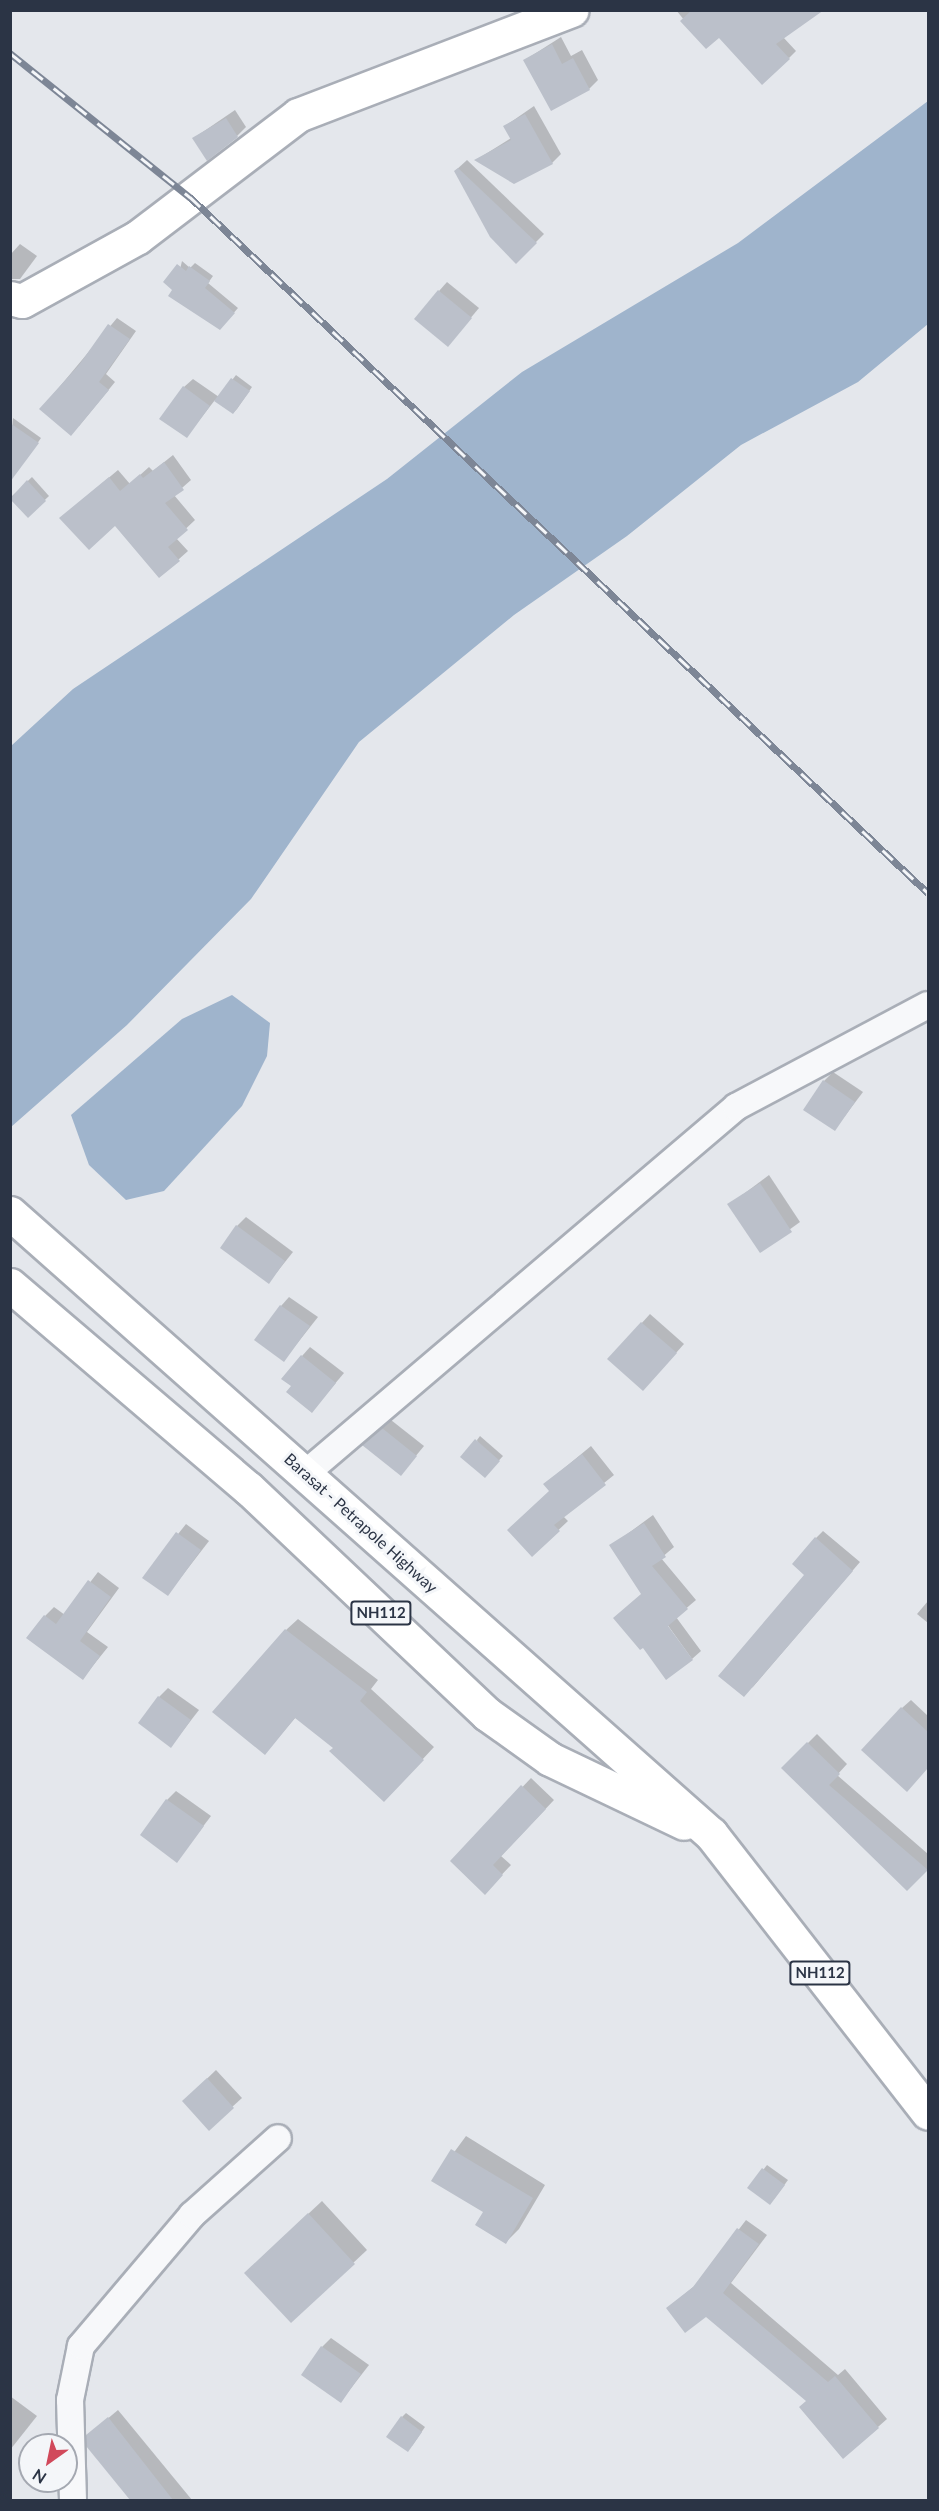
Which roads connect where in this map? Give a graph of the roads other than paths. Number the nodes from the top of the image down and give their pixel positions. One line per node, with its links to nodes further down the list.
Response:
1 (572, 10): 2 (main road)
2 (10, 298)
3 (928, 1005): 6 (street)
4 (10, 1213): 6 (main road, Barasat - Petrapole Highway / NH112)
5 (10, 1285): 7 (main road, Barasat - Petrapole Highway / NH112)
6 (306, 1473): 7 (main road, Barasat - Petrapole Highway / NH112)
7 (711, 1834): 8 (main road, Barasat - Petrapole Highway / NH112)
8 (928, 2113)
9 (278, 2138): 10 (street)
10 (73, 2500)

